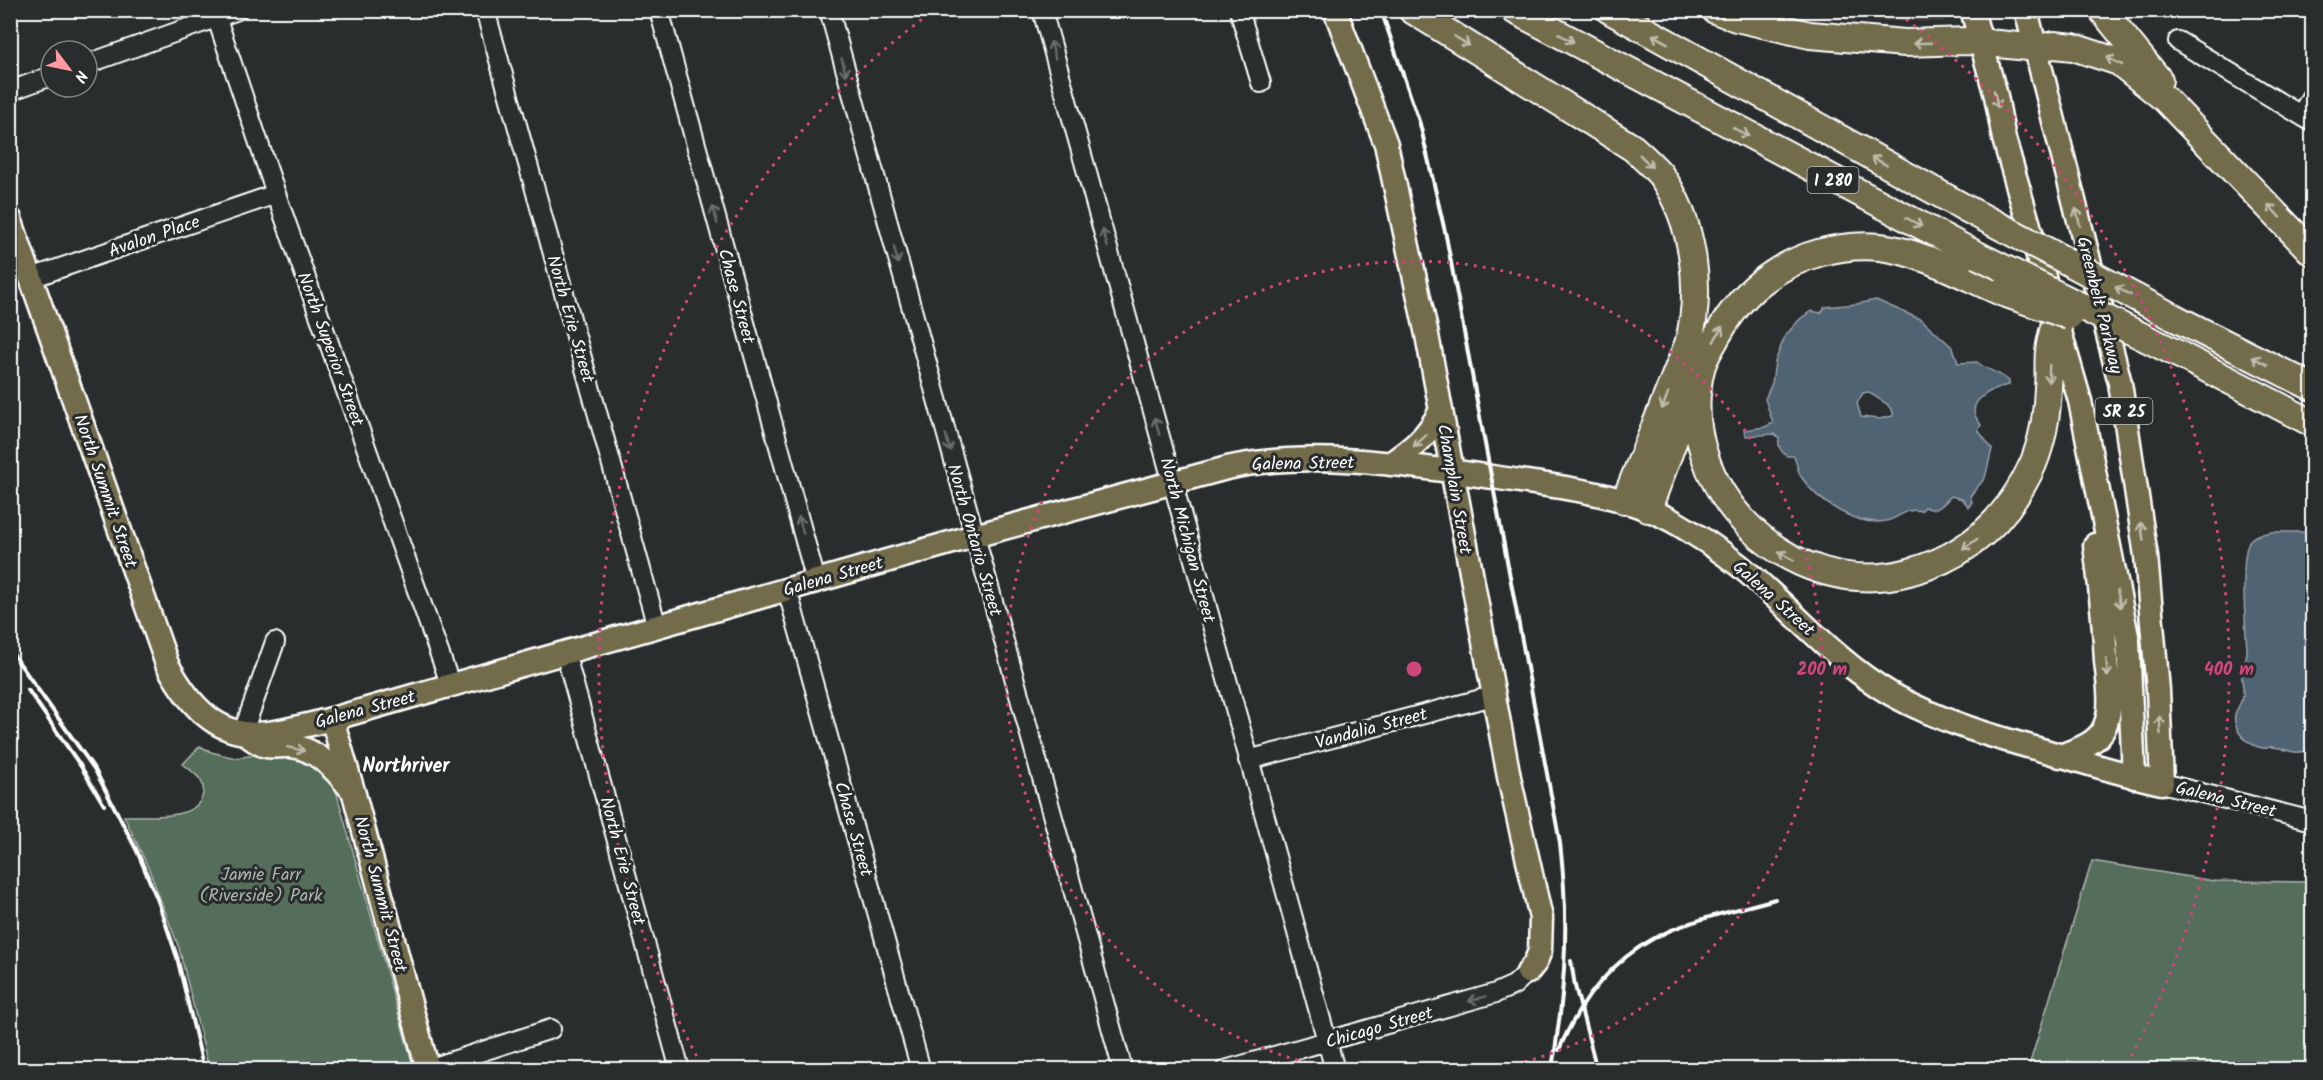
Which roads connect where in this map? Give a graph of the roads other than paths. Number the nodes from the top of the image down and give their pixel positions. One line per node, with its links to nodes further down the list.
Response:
1 (237, 10): 15 (street)
2 (485, 10): 44 (street, North Erie Street)
3 (658, 10): 42 (street, Chase Street, one-way to 3)
4 (829, 10): 41 (street, North Ontario Street, one-way to 41)
5 (1042, 10): 39 (street, North Michigan Street, one-way to 5)
6 (1239, 10): 21 (street)
7 (1335, 10): 35 (main road, Champlain Street)
8 (1412, 10): 40 (highway, one-way to 40)
9 (1514, 10): 31 (highway, I 280, one-way to 31, bridge)
10 (1609, 10): 33 (highway, I 280, one-way to 10, bridge)
11 (1715, 10): 17 (highway, one-way to 11)
12 (1972, 10): 17 (main road, SR 25)
13 (2026, 10): 18 (main road, Greenbelt Parkway / SR 25)
14 (2102, 10): 25 (highway)
15 (215, 14): 19 (street); 26 (street, North Superior Street)
16 (2178, 41): 24 (street)
17 (1981, 42): 18 (highway); 30 (main road, SR 25, one-way to 30)
18 (2037, 47): 25 (highway, one-way to 18); 54 (main road, Greenbelt Parkway / SR 25, one-way to 18)
19 (99, 59)
20 (39, 80): 22 (street)
21 (1262, 83)
22 (10, 91)
23 (2313, 95): 24 (street)
24 (2307, 118)
25 (2235, 170): 28 (highway, one-way to 25)
26 (276, 194): 29 (street, Avalon Place); 47 (street, North Superior Street)
27 (10, 219): 29 (main road, North Summit Street)
28 (2313, 252)
29 (31, 279): 50 (main road, North Summit Street)
30 (2057, 316): 32 (highway, one-way to 32); 34 (main road, SR 25)
31 (2180, 355): 32 (highway, one-way to 31, bridge); 36 (highway, I 280)
32 (1702, 366): 40 (highway)
33 (2313, 387)
34 (2080, 401): 51 (main road, one-way to 51); 53 (main road, SR 25, one-way to 53)
35 (1441, 410): 37 (main road, one-way to 37); 38 (main road, Champlain Street)
36 (2313, 423)
37 (1390, 464): 38 (main road, Galena Street); 39 (main road, Galena Street)
38 (1452, 471): 40 (main road, Galena Street); 48 (main road, Champlain Street)
39 (1172, 483): 41 (main road, Galena Street); 52 (street, North Michigan Street)
40 (1636, 505): 51 (main road, Galena Street)
41 (974, 536): 42 (main road, Galena Street); 63 (street, North Ontario Street)
42 (816, 581): 43 (main road, Galena Street)
43 (787, 589): 44 (main road, Galena Street); 62 (street, Chase Street)
44 (657, 627): 46 (main road, Galena Street)
45 (275, 642): 50 (street)
46 (565, 652): 47 (main road, Galena Street); 61 (street, North Erie Street)
47 (451, 686): 49 (main road, Galena Street)
48 (1493, 696): 52 (street, Vandalia Street); 57 (main road, Champlain Street)
49 (332, 719): 50 (main road, Galena Street); 55 (main road, North Summit Street)
50 (243, 732): 55 (main road, one-way to 55)
51 (2060, 756): 53 (main road, Galena Street)
52 (1248, 760): 59 (street, North Michigan Street)
53 (2134, 777): 54 (main road, Galena Street)
54 (2163, 783): 56 (street, Galena Street)
55 (354, 794): 60 (main road, North Summit Street)
56 (2313, 821)
57 (1528, 972): 59 (street, Chicago Street, one-way to 59)
58 (551, 1029): 60 (street)
59 (1328, 1042): 64 (street, Chicago Street); 65 (street, North Michigan Street)
60 (428, 1069)
61 (680, 1070)
62 (921, 1070)
63 (1122, 1070)
64 (1225, 1070)
65 (1335, 1070)

